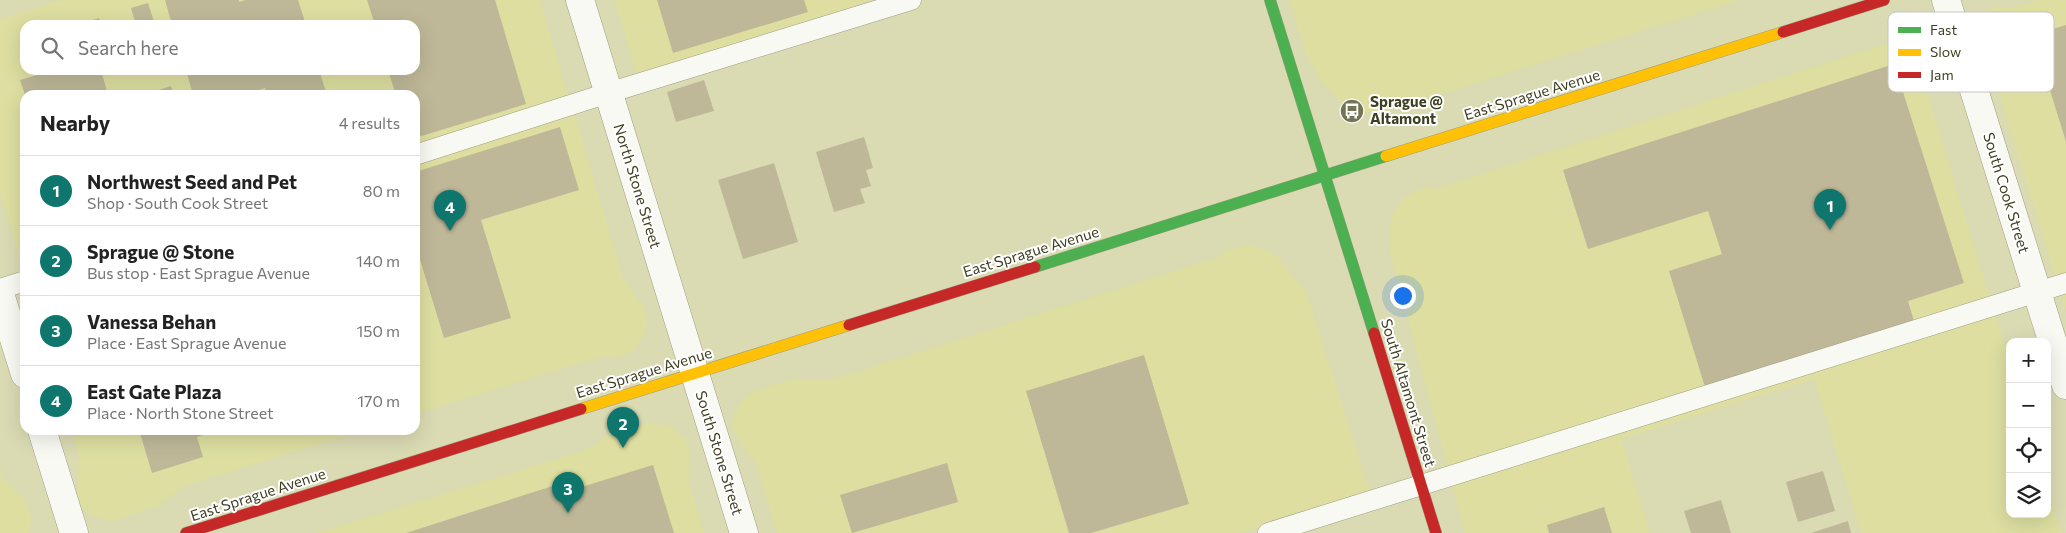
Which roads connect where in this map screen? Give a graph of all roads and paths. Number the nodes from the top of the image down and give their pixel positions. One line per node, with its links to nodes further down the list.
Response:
1 (580, 0): 8 (street, North Stone Street)
2 (911, 0): 8 (lane)
3 (1270, 0): 10 (main road, South Altamont Street)
4 (1884, 0): 10 (main road, East Sprague Avenue)
5 (1946, 0): 6 (street, South Cook Street)
6 (1950, 12)
7 (1975, 92): 14 (street, South Cook Street)
8 (608, 93): 9 (lane); 17 (street, North Stone Street)
9 (420, 153)
10 (1324, 176): 17 (main road, East Sprague Avenue); 20 (main road, South Altamont Street)
11 (20, 283): 13 (lane)
12 (2066, 283): 14 (lane)
13 (0, 289)
14 (2037, 292): 18 (street, South Cook Street); 20 (lane)
15 (0, 294): 16 (street)
16 (20, 358)
17 (694, 373): 22 (main road, East Sprague Avenue); 23 (street, South Stone Street)
18 (2066, 385)
19 (44, 435): 21 (street)
20 (1421, 485): 24 (lane); 25 (main road, South Altamont Street)
21 (74, 533)
22 (186, 533)
23 (744, 533)
24 (1268, 533)
25 (1436, 533)

